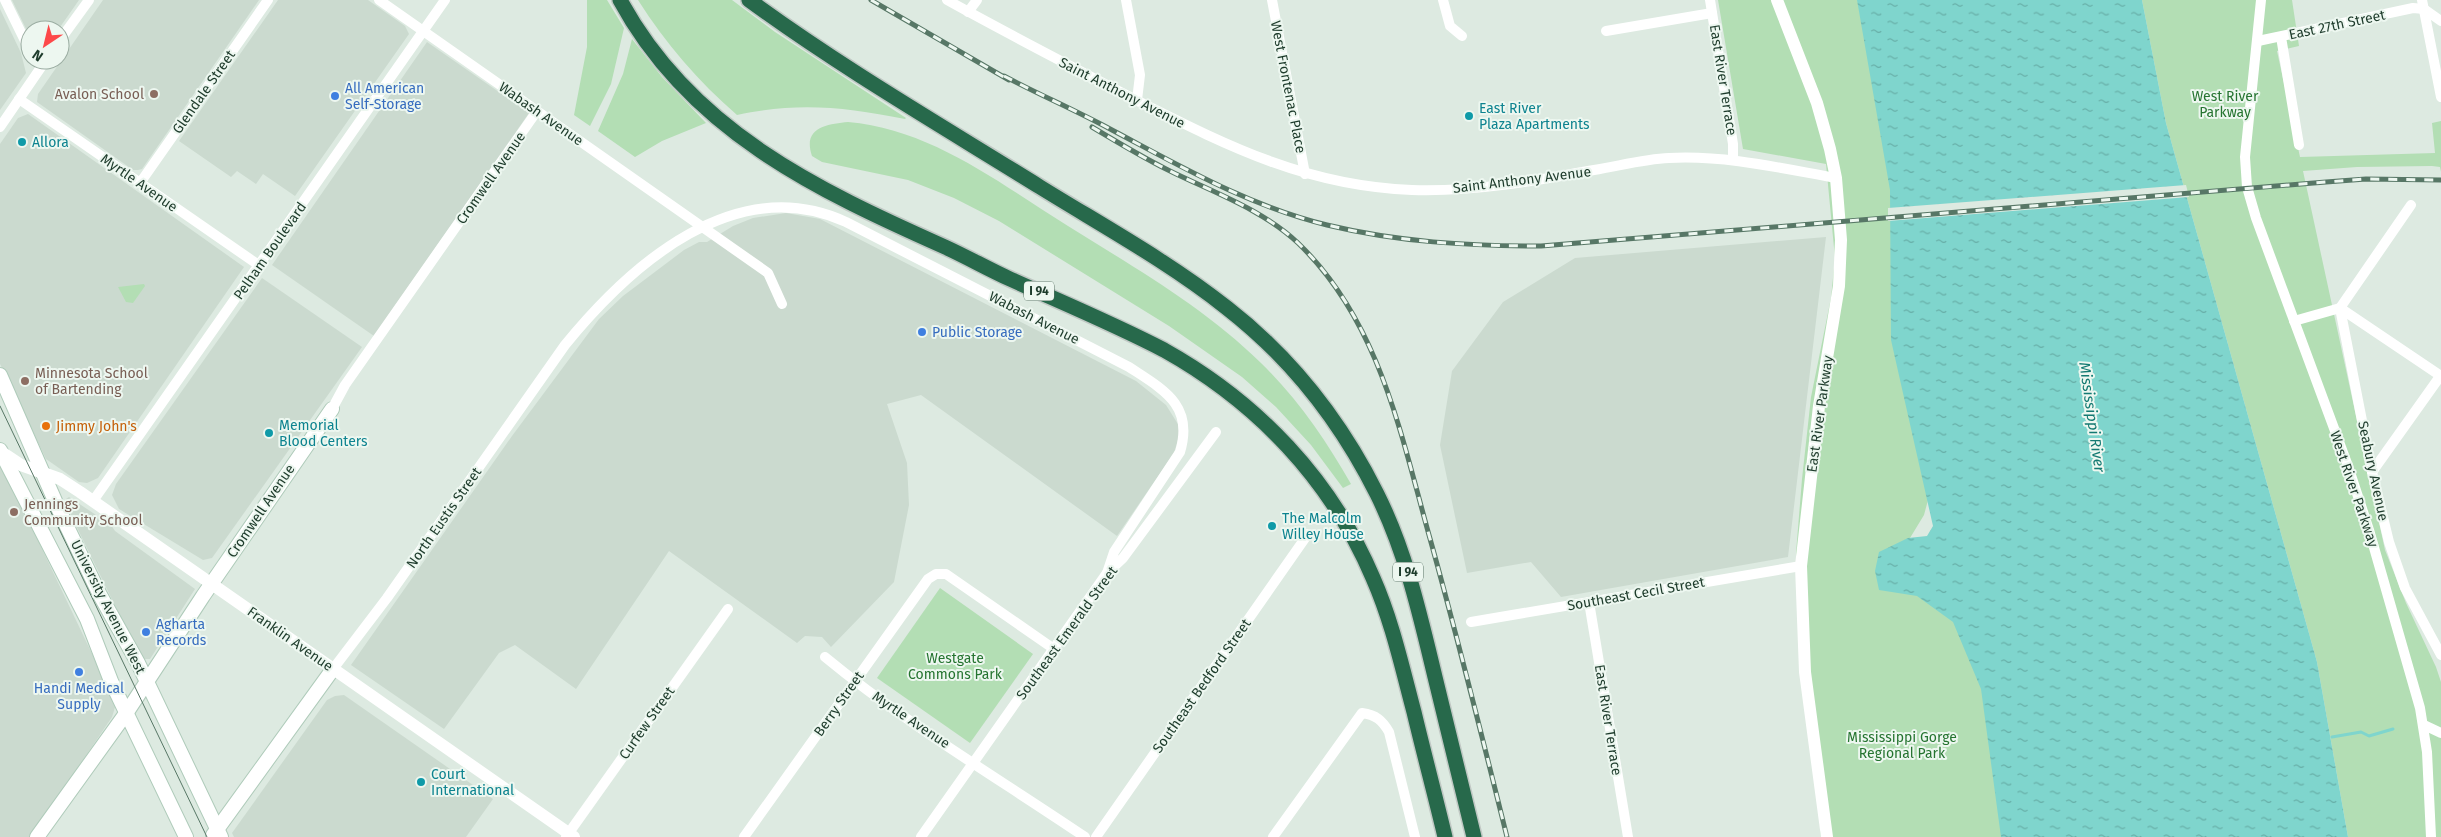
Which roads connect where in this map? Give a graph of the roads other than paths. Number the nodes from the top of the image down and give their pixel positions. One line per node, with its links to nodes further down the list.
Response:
1 (5, 0): 22 (street)
2 (89, 0): 20 (street)
3 (268, 0): 37 (street, Glendale Street)
4 (379, 0): 21 (street, Wabash Avenue)
5 (444, 0): 21 (street, Pelham Boulevard)
6 (620, 0): 79 (highway, I 94)
7 (749, 0): 80 (highway, I 94)
8 (947, 0): 17 (street, Saint Anthony Avenue)
9 (977, 0): 17 (street)
10 (1126, 0): 30 (street)
11 (1272, 0): 35 (street, West Frontenac Place)
12 (1443, 0): 24 (street)
13 (1710, 0): 18 (street, East River Terrace)
14 (1778, 0): 36 (street, East River Parkway)
15 (2261, 0): 26 (street, West River Parkway)
16 (2423, 4): 19 (street); 25 (street, East 27th Street); 28 (street)
17 (968, 12): 30 (street, Saint Anthony Avenue)
18 (1712, 13): 23 (street); 34 (street, East River Terrace)
19 (2441, 21)
20 (70, 26)
21 (424, 30): 31 (street, Wabash Avenue); 40 (street, Pelham Boulevard)
22 (20, 31)
23 (1606, 31)
24 (1462, 36)
25 (2281, 37): 26 (street, East 27th Street); 33 (street)
26 (2258, 41): 43 (street, West River Parkway)
27 (39, 70): 29 (street)
28 (2441, 97)
29 (19, 99): 32 (street); 37 (street, Myrtle Avenue)
30 (1137, 100): 35 (street, Saint Anthony Avenue)
31 (541, 114): 39 (street, Wabash Avenue); 46 (street, Cromwell Avenue)
32 (0, 126)
33 (2299, 145)
34 (1733, 159): 35 (street, Saint Anthony Avenue); 36 (street, Saint Anthony Avenue)
35 (1305, 174)
36 (1836, 178): 53 (street, East River Parkway)
37 (140, 183): 40 (street, Myrtle Avenue)
38 (2411, 205): 42 (street)
39 (703, 227): 41 (street, Wabash Avenue); 54 (street, Wabash Avenue); 62 (street, North Eustis Street)
40 (260, 266): 51 (street, Pelham Boulevard)
41 (782, 304)
42 (2340, 308): 43 (street); 45 (street); 50 (street, Seabury Avenue)
43 (2294, 321): 66 (street, West River Parkway)
44 (0, 375): 49 (main road, University Avenue West)
45 (2441, 376): 50 (street)
46 (332, 409): 55 (main road, Cromwell Avenue)
47 (1216, 432): 54 (street, Southeast Emerald Street)
48 (0, 450): 49 (street, Franklin Avenue); 65 (main road, University Avenue West)
49 (44, 472): 51 (street, Franklin Avenue); 63 (main road, University Avenue West)
50 (2372, 472): 60 (street, Seabury Avenue)
51 (93, 501): 55 (street, Franklin Avenue)
52 (1308, 534): 76 (street, Southeast Bedford Street)
53 (1801, 566): 56 (street, Southeast Cecil Street); 82 (street, East River Parkway)
54 (1107, 573): 59 (street, Southeast Emerald Street)
55 (212, 584): 62 (street, Franklin Avenue); 63 (main road, Cromwell Avenue)
56 (1589, 602): 58 (street, Southeast Cecil Street); 81 (street, East River Terrace)
57 (728, 609): 70 (street, Curfew Street)
58 (1471, 622)
59 (1054, 649): 64 (street, Berry Street); 68 (street, Southeast Emerald Street)
60 (2441, 655)
61 (825, 658): 64 (street, Myrtle Avenue)
62 (332, 669): 69 (main road, North Eustis Street); 70 (street, Franklin Avenue)
63 (147, 682): 65 (main road, Cromwell Avenue); 69 (main road, University Avenue West)
64 (854, 682): 68 (street, Myrtle Avenue); 73 (street, Berry Street)
65 (127, 712): 71 (main road, Cromwell Avenue); 72 (main road, University Avenue West)
66 (2424, 725): 67 (street); 83 (street, West River Parkway)
67 (2441, 733)
68 (974, 764): 74 (street, Southeast Emerald Street); 75 (street, Myrtle Avenue)
69 (217, 834)
70 (570, 836)
71 (37, 837)
72 (186, 837)
73 (744, 837)
74 (922, 837)
75 (1085, 837)
76 (1096, 837)
77 (1273, 837): 78 (street)
78 (1415, 837)
79 (1445, 837)
80 (1474, 837)
81 (1628, 837)
82 (1827, 837)
83 (2431, 837)

